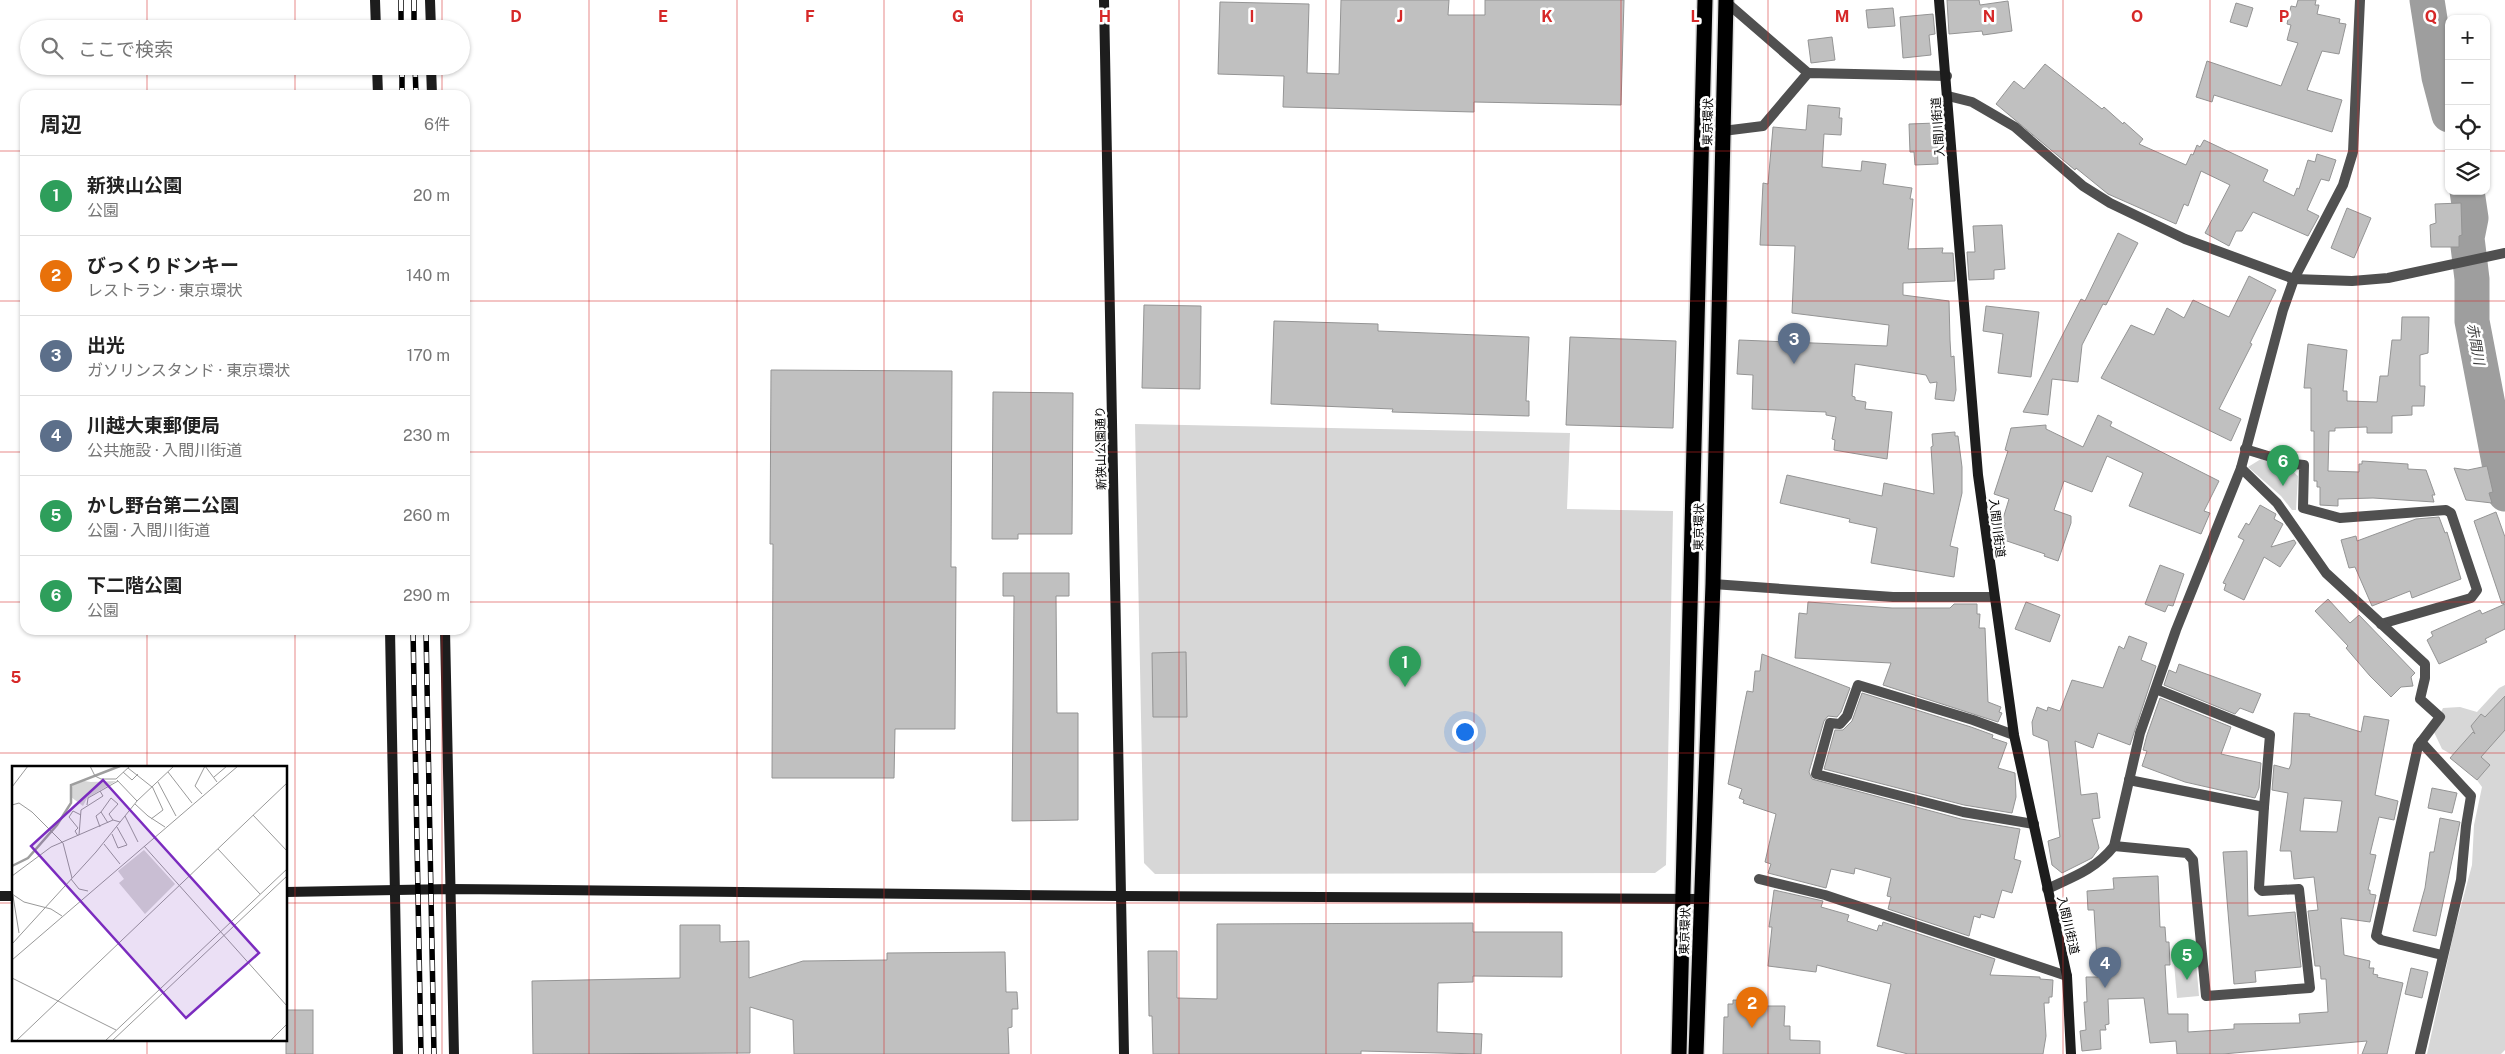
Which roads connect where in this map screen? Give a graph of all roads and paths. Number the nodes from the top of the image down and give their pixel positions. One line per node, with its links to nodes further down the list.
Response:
1 (376, 0): 8 (street)
2 (430, 0): 9 (street)
3 (1104, 0): 39 (street, 新狭山公園通り)
4 (1705, 0): 40 (highway, 東京環状)
5 (1939, 0): 13 (street, 入間川街道)
6 (2360, 0): 19 (street)
7 (1726, 1): 10 (street); 17 (highway, 東京環状)
8 (376, 20)
9 (430, 20)
10 (1808, 73): 13 (street); 17 (street)
11 (377, 75): 14 (street)
12 (431, 75): 15 (street)
13 (1947, 76): 16 (street, 入間川街道)
14 (378, 90)
15 (432, 90)
16 (1948, 96): 19 (street); 23 (street, 入間川街道)
17 (1723, 131): 22 (highway, 東京環状)
18 (2505, 253): 19 (street)
19 (2294, 279): 20 (street)
20 (2245, 449): 21 (street); 24 (street)
21 (2241, 468): 24 (street); 27 (street)
22 (1713, 584): 23 (street); 41 (highway, 東京環状)
23 (1994, 596): 28 (street, 入間川街道)
24 (2381, 624): 29 (street)
25 (390, 635): 37 (street)
26 (445, 635): 35 (street)
27 (2156, 689): 30 (street); 31 (street)
28 (2014, 735): 32 (street, 入間川街道); 32 (street)
29 (2422, 742): 42 (street); 42 (street)
30 (2129, 780): 31 (street); 33 (street)
31 (2264, 807): 33 (street)
32 (2034, 824): 36 (street, 入間川街道)
33 (2114, 846): 36 (street)
34 (1759, 879): 43 (street)
35 (451, 889): 37 (street); 39 (street); 45 (street)
36 (2047, 889): 43 (street, 入間川街道)
37 (395, 890): 38 (street); 44 (street)
38 (288, 892)
39 (1120, 896): 40 (street); 46 (street, 新狭山公園通り)
40 (1682, 898): 41 (street); 47 (highway, 東京環状)
41 (1701, 899): 48 (highway, 東京環状)
42 (2442, 955): 50 (street)
43 (2067, 976): 49 (street, 入間川街道)
44 (398, 1054)
45 (454, 1054)
46 (1124, 1054)
47 (1679, 1054)
48 (1696, 1054)
49 (2071, 1054)
50 (2420, 1054)

